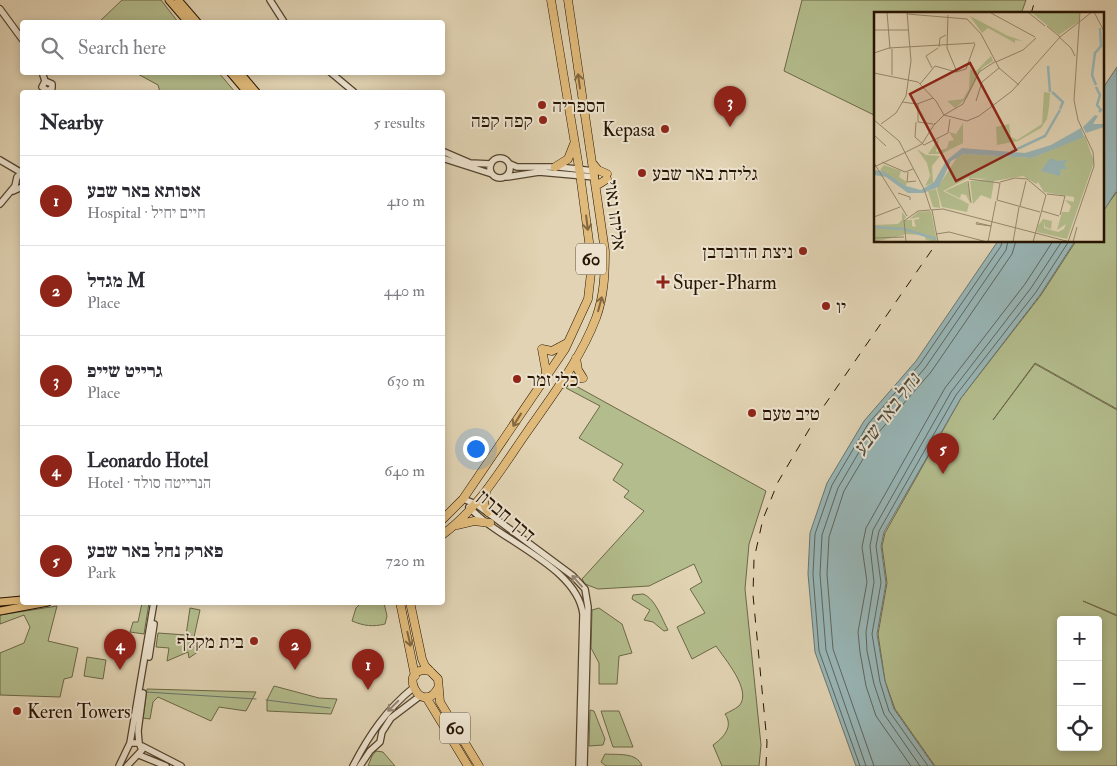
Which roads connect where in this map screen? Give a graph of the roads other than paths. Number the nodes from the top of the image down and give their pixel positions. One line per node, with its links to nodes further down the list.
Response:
1 (169, 0): 7 (main road)
2 (178, 0): 8 (main road)
3 (270, 0): 9 (street)
4 (551, 0): 21 (highway, אליהו נאוי / 60)
5 (568, 0): 29 (highway, אליהו נאוי / 60, one-way to 5)
6 (0, 9): 10 (street)
7 (186, 20)
8 (195, 20)
9 (283, 20)
10 (20, 36)
11 (43, 75): 16 (street)
12 (233, 75): 17 (main road)
13 (242, 75): 18 (main road)
14 (329, 75): 19 (street)
15 (334, 75): 20 (street)
16 (46, 90)
17 (245, 90)
18 (254, 90)
19 (346, 90)
20 (352, 90)
21 (575, 139): 27 (highway); 31 (highway, אליהו נאוי / 60)
22 (445, 153): 25 (street)
23 (445, 159): 32 (street)
24 (0, 160): 28 (street)
25 (491, 164): 26 (street); 32 (street)
26 (510, 164): 27 (street); 33 (street)
27 (555, 167): 31 (street)
28 (10, 168): 30 (street); 34 (street)
29 (593, 171): 31 (street); 35 (highway, אליהו נאוי / 60); 35 (highway)
30 (20, 172)
31 (580, 172): 33 (street); 37 (highway, אליהו נאוי / 60, one-way to 37)
32 (492, 174): 33 (street)
33 (507, 177)
34 (19, 184): 36 (street)
35 (596, 186): 38 (highway, אליהו נאוי / 60, one-way to 35)
36 (0, 204)
37 (570, 340): 39 (highway, אליהו נאוי / 60); 39 (highway)
38 (576, 358): 40 (highway, אליהו נאוי / 60); 40 (highway)
39 (544, 380): 42 (highway, אליהו נאוי / 60, one-way to 42)
40 (557, 388): 41 (highway, אליהו נאוי / 60)
41 (487, 491): 43 (highway, אליהו נאוי / 60); 44 (highway)
42 (464, 499): 43 (street, דרך חברון); 45 (highway, אליהו נאוי / 60)
43 (474, 506): 44 (street, דרך חברון); 46 (street, דרך חברון); 47 (highway, אליהו נאוי / 60)
44 (488, 512): 79 (street, דרך חברון, one-way to 44)
45 (445, 517)
46 (490, 523): 47 (highway); 78 (street, דרך חברון)
47 (453, 526): 48 (highway, אליהו נאוי / 60)
48 (445, 533)
49 (20, 600): 50 (main road)
50 (0, 602)
51 (32, 605): 56 (main road)
52 (155, 605): 65 (street)
53 (156, 605): 66 (street)
54 (401, 605): 58 (highway, one-way to 58)
55 (411, 605): 57 (highway, 60)
56 (0, 611)
57 (430, 671): 58 (highway); 60 (highway, 60)
58 (415, 676): 59 (highway)
59 (413, 688): 61 (highway, 60); 62 (street, one-way to 62)
60 (438, 688): 61 (highway, 60); 77 (highway, 60)
61 (423, 696): 63 (street); 76 (highway, 60)
62 (376, 727): 63 (street); 64 (street)
63 (382, 732): 67 (street)
64 (369, 739): 67 (street); 74 (street)
65 (130, 743): 66 (street); 68 (street)
66 (140, 744): 69 (street); 73 (street)
67 (374, 745): 75 (street)
68 (127, 749): 69 (street); 70 (street)
69 (138, 755): 71 (street); 72 (street)
70 (120, 766)
71 (127, 766)
72 (166, 766)
73 (182, 766)
74 (353, 766)
75 (360, 766)
76 (468, 766)
77 (479, 766)
78 (579, 766)
79 (584, 766)

